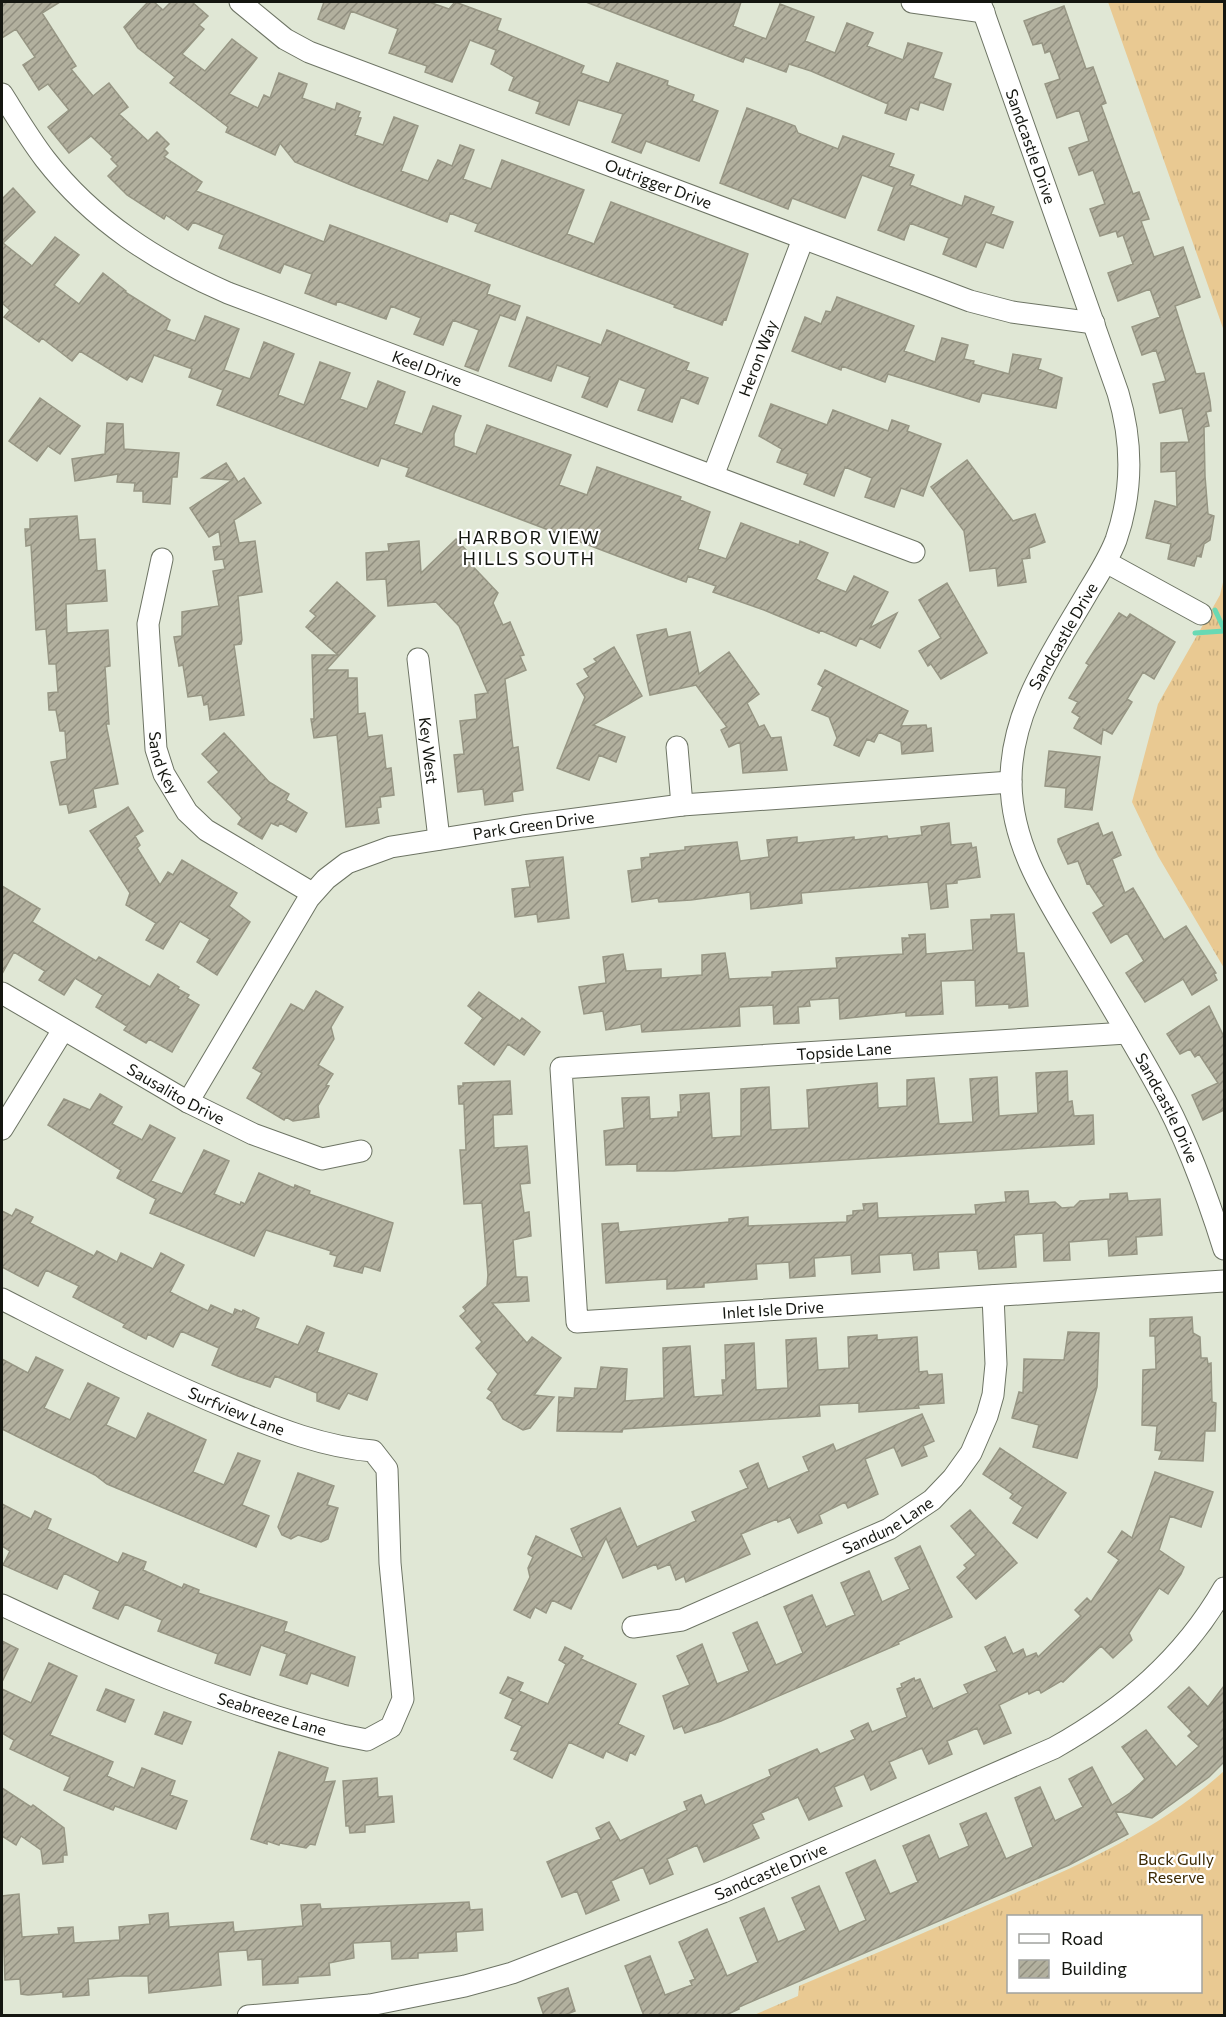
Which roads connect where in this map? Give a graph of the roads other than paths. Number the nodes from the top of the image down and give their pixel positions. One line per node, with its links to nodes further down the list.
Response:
1 (240, 2): 5 (street, Outrigger Drive)
2 (912, 2): 3 (street)
3 (982, 7): 6 (street, Sandcastle Drive)
4 (2, 94): 7 (street, Keel Drive)
5 (803, 239): 6 (street, Outrigger Drive); 7 (street, Heron Way)
6 (1094, 323): 10 (street, Sandcastle Drive)
7 (713, 476): 8 (street, Keel Drive)
8 (914, 552)
9 (162, 559): 17 (street, Sand Key)
10 (1106, 562): 11 (street); 14 (street, Sandcastle Drive)
11 (1201, 614)
12 (418, 659): 16 (street, Key West)
13 (677, 747): 15 (street)
14 (1011, 782): 15 (street, Park Green Drive); 20 (street, Sandcastle Drive)
15 (682, 806): 16 (street, Park Green Drive)
16 (439, 840): 17 (street, Park Green Drive)
17 (312, 893): 22 (street, Park Green Drive)
18 (2, 993): 19 (street, Sausalito Drive)
19 (63, 1030): 22 (street, Sausalito Drive); 23 (street)
20 (1128, 1033): 21 (street, Topside Lane); 25 (street, Sandcastle Drive)
21 (561, 1068): 27 (street, Inlet Isle Drive)
22 (188, 1102): 24 (street, Sausalito Drive)
23 (2, 1129)
24 (361, 1151)
25 (1224, 1249)
26 (1224, 1281): 27 (street, Inlet Isle Drive)
27 (993, 1296): 32 (street, Sandune Lane)
28 (2, 1299): 29 (street, Surfview Lane)
29 (390, 1563): 31 (street, Seabreeze Lane)
30 (1224, 1588): 33 (street, Sandcastle Drive)
31 (2, 1605)
32 (633, 1627)
33 (248, 2016)

